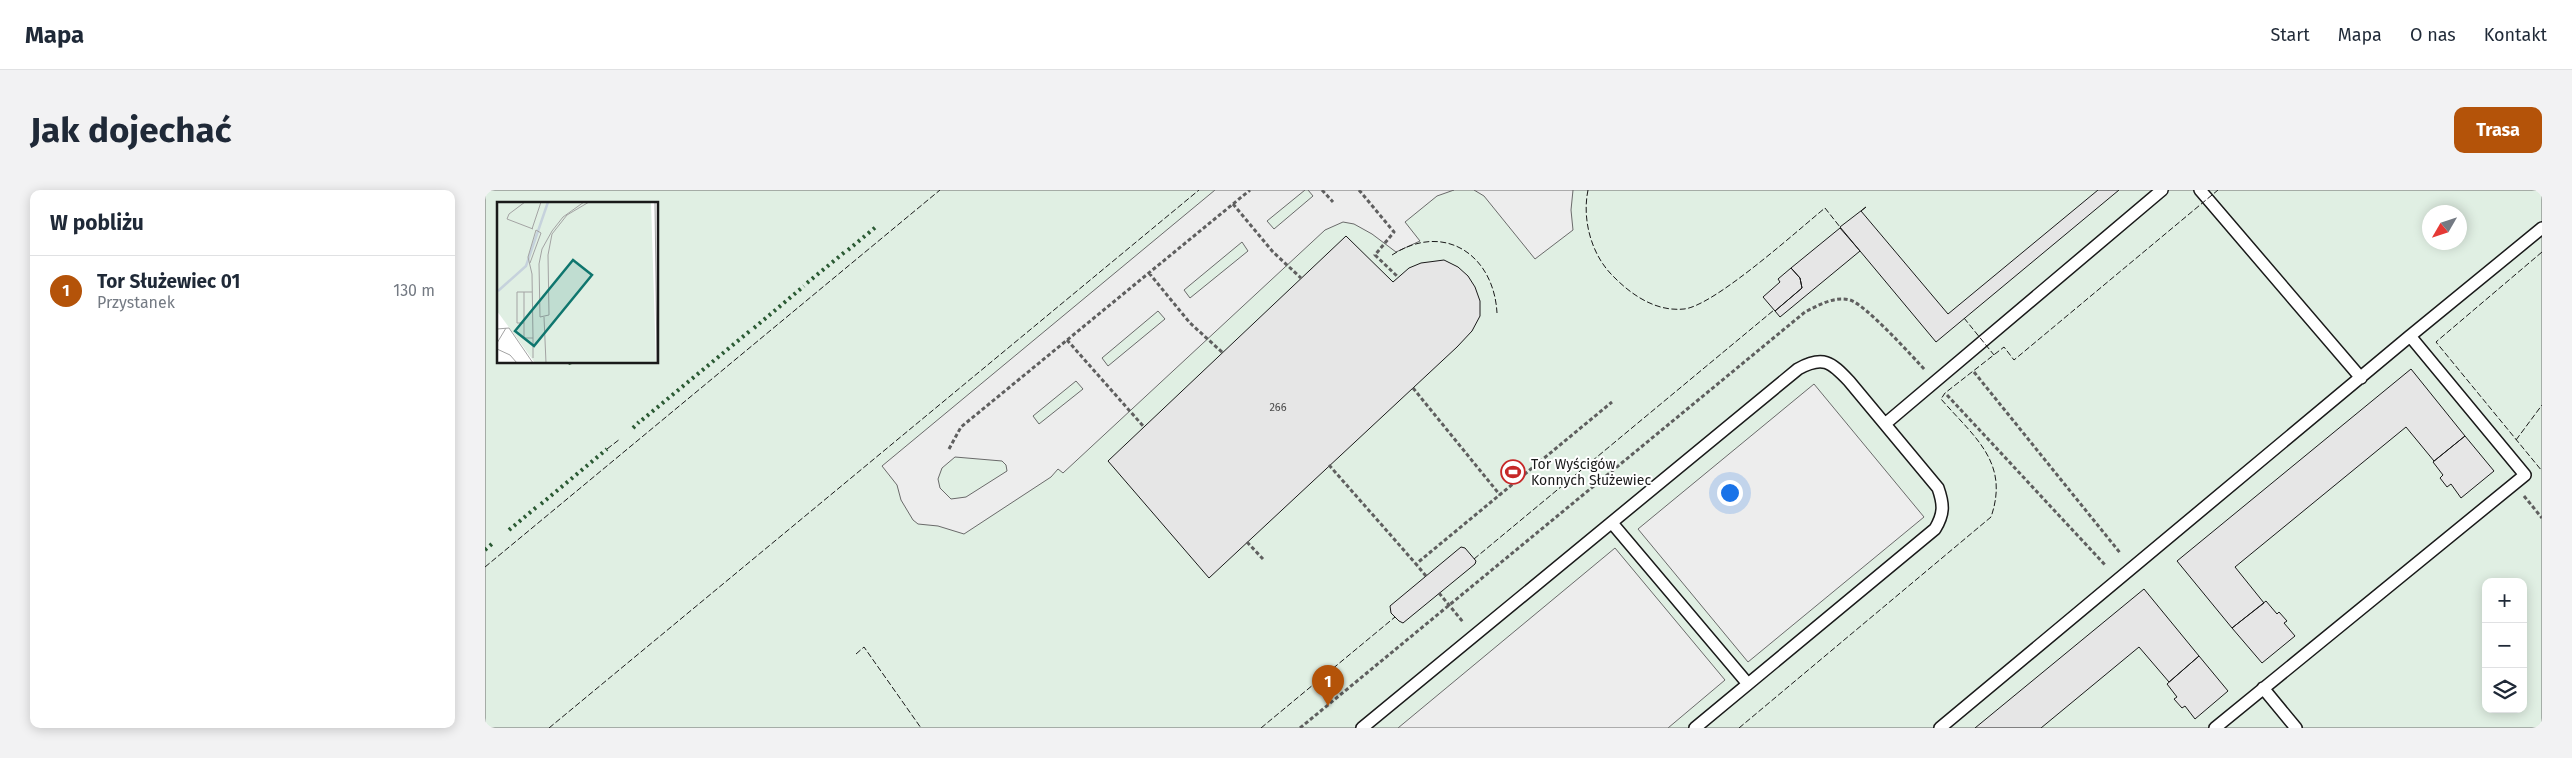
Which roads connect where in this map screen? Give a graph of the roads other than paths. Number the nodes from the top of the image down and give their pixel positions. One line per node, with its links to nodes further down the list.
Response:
1 (2162, 190): 6 (lane)
2 (2200, 190): 5 (lane)
3 (2542, 228): 4 (lane)
4 (2410, 336): 5 (lane); 9 (lane)
5 (2361, 378): 12 (lane)
6 (1885, 424): 7 (lane); 8 (lane)
7 (1613, 523): 8 (lane); 10 (lane)
8 (1749, 684): 11 (lane)
9 (2263, 688): 13 (lane); 14 (lane)
10 (1362, 728)
11 (1695, 728)
12 (1940, 728)
13 (2215, 728)
14 (2296, 728)

